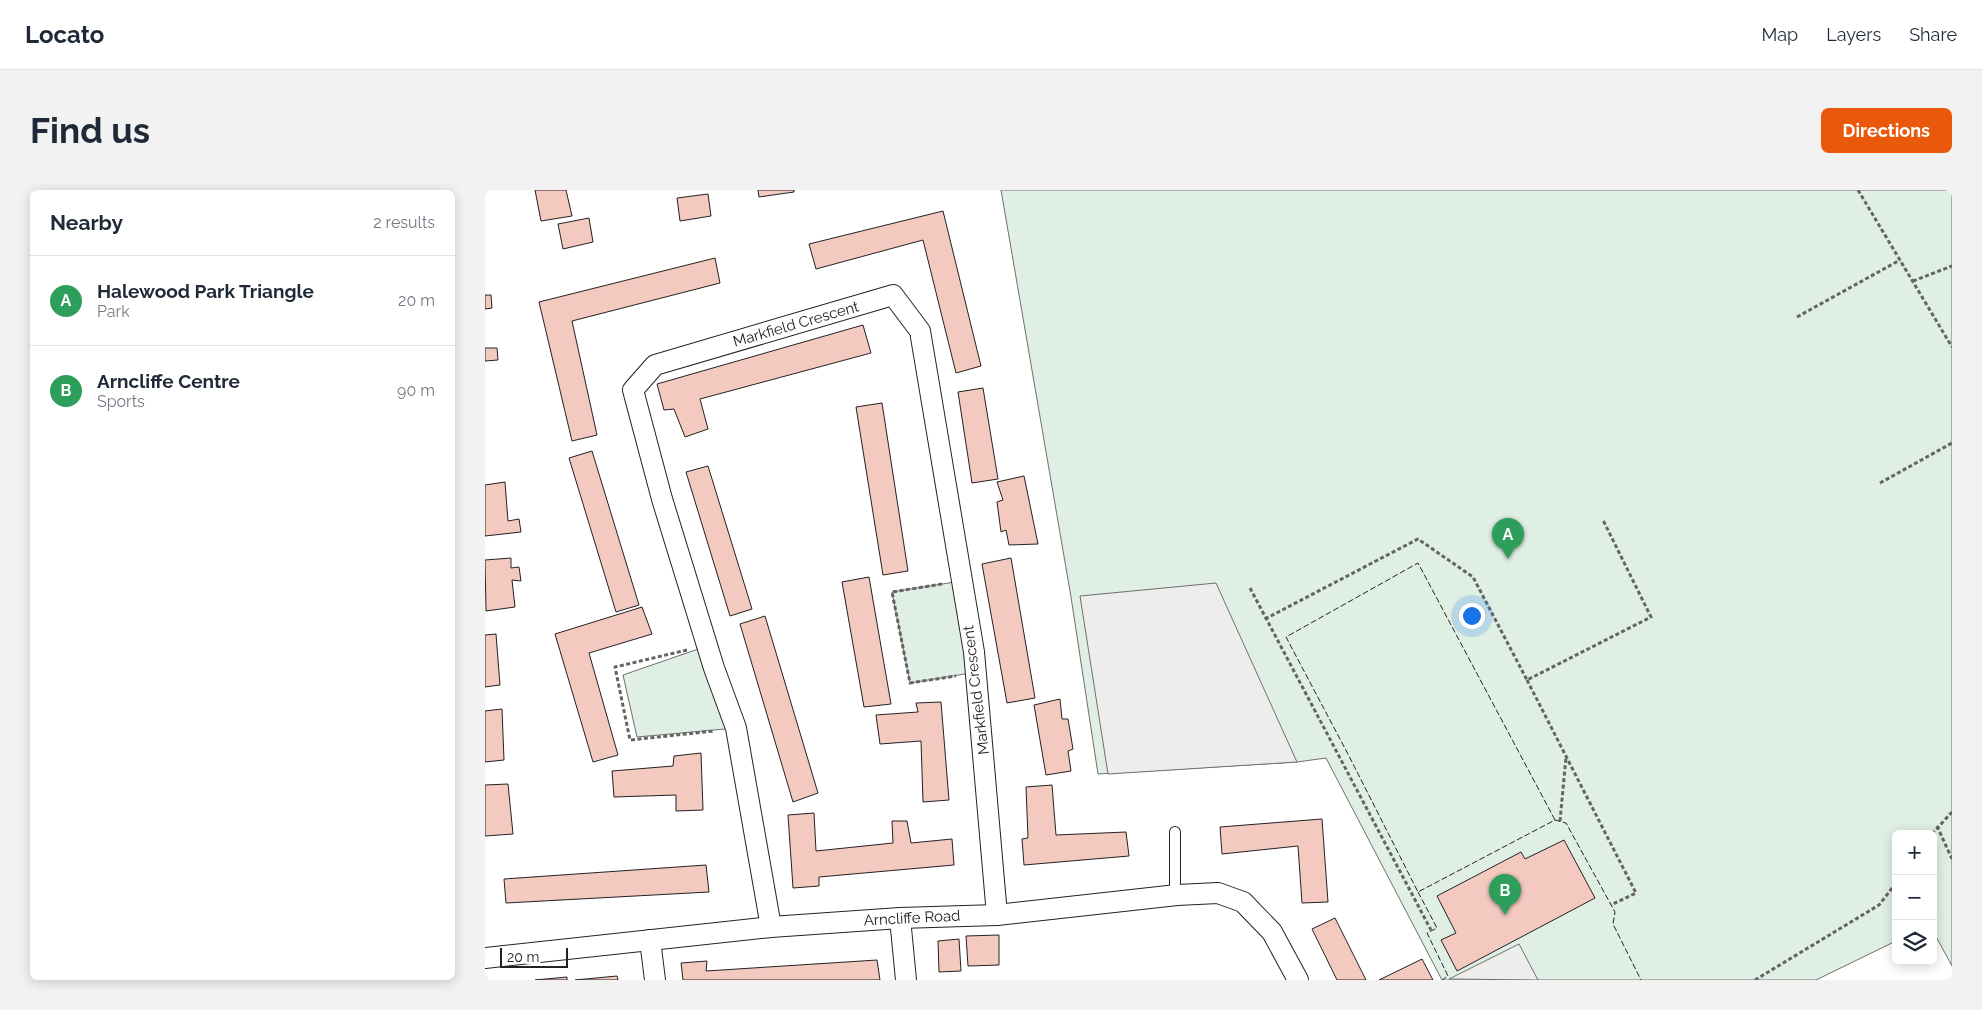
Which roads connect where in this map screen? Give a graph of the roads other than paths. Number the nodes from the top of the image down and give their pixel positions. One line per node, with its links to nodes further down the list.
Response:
1 (1175, 832): 2 (lane)
2 (1177, 895): 3 (street, Arncliffe Road); 10 (street, Arncliffe Road)
3 (997, 914): 4 (street, Arncliffe Road); 5 (street, Markfield Crescent)
4 (900, 918): 5 (street, Arncliffe Road); 9 (street)
5 (771, 927): 6 (street, Arncliffe Road)
6 (650, 940): 7 (street, Arncliffe Road); 8 (street)
7 (485, 958)
8 (655, 980)
9 (906, 980)
10 (1298, 980)

